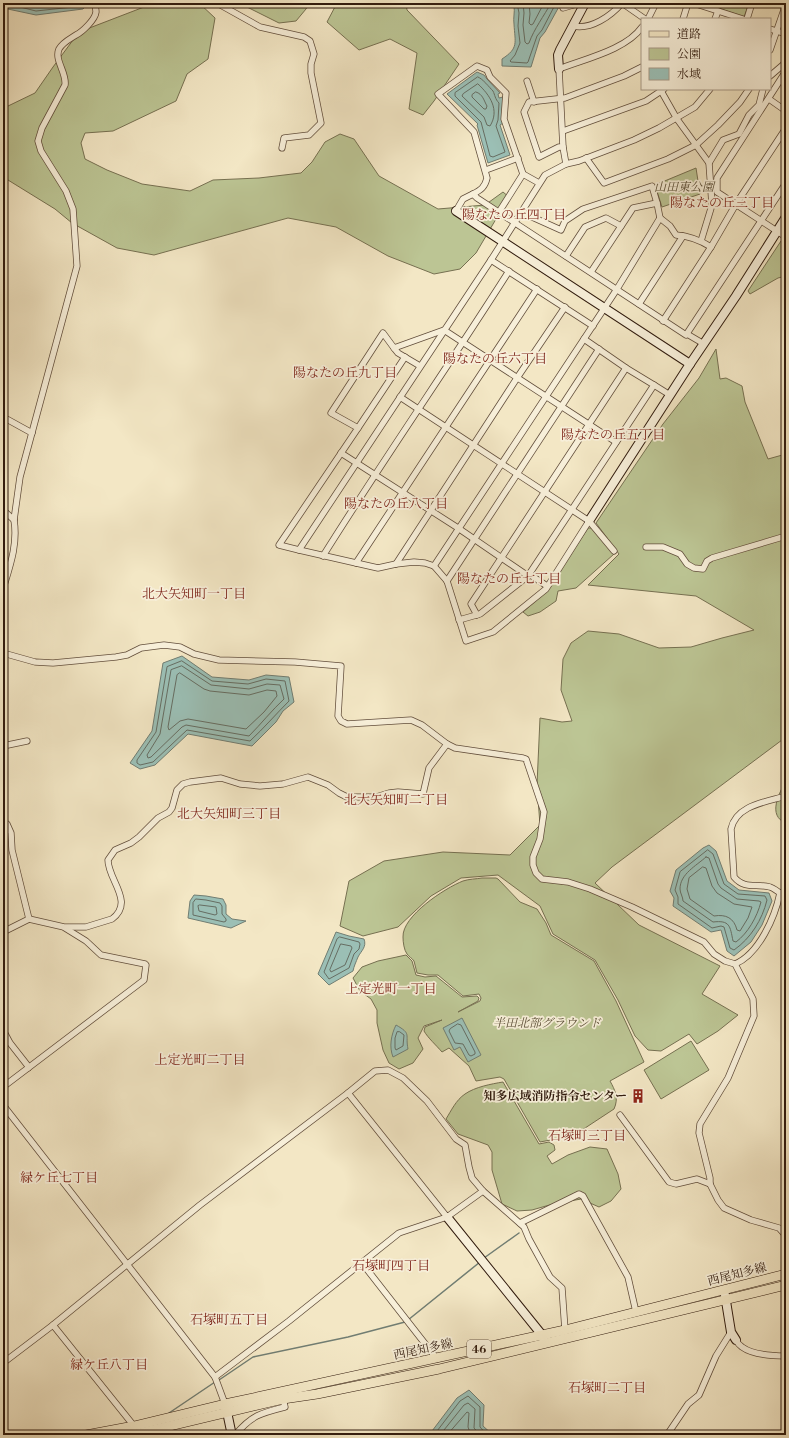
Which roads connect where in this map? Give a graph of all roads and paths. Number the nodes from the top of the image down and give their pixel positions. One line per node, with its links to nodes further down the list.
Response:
1 (95, 3): 103 (street)
2 (217, 3): 43 (street)
3 (622, 3): 12 (street); 18 (street)
4 (656, 3): 13 (street)
5 (688, 3): 14 (street)
6 (693, 3): 11 (street)
7 (752, 3): 17 (street)
8 (582, 4): 10 (street); 18 (street)
9 (786, 4): 21 (street)
10 (564, 8)
11 (718, 11): 15 (street); 16 (street)
12 (644, 18)
13 (647, 18)
14 (683, 18)
15 (715, 18)
16 (740, 18)
17 (747, 18)
18 (573, 26): 26 (street)
19 (641, 28): 26 (street)
20 (771, 29): 21 (street)
21 (777, 32): 22 (street); 23 (street)
22 (786, 34)
23 (771, 47)
24 (786, 54): 28 (street)
25 (641, 67): 34 (street)
26 (559, 69): 34 (street)
27 (786, 71): 35 (street)
28 (771, 75)
29 (527, 81): 36 (street)
30 (662, 90): 38 (street); 40 (street)
31 (709, 90): 38 (street)
32 (749, 90): 41 (street)
33 (764, 90): 46 (street)
34 (560, 98): 36 (street); 40 (street)
35 (769, 99): 37 (street); 54 (street)
36 (534, 102): 42 (street)
37 (786, 111)
38 (677, 119): 41 (street); 45 (street)
39 (786, 128): 54 (street)
40 (563, 131): 42 (street)
41 (696, 145): 45 (street); 46 (street)
42 (563, 147): 47 (street)
43 (282, 148)
44 (518, 158): 48 (street); 48 (street); 49 (street)
45 (586, 158): 47 (street)
46 (710, 163): 66 (street)
47 (566, 164): 51 (street)
48 (486, 170): 52 (street)
49 (523, 174): 51 (street); 56 (street)
50 (786, 183): 60 (street)
51 (540, 184): 57 (street)
52 (473, 194): 55 (street); 56 (street)
53 (657, 203): 57 (street); 59 (street); 62 (street)
54 (736, 204): 60 (street); 68 (street)
55 (456, 211): 67 (street)
56 (498, 212): 61 (street)
57 (521, 212): 61 (street)
58 (786, 217): 63 (street)
59 (660, 218): 64 (street); 74 (street)
60 (762, 221): 63 (street); 81 (street)
61 (515, 222): 67 (street); 69 (street)
62 (621, 226): 69 (street); 72 (street)
63 (777, 230): 65 (street); 84 (street)
64 (684, 236): 66 (street); 75 (street)
65 (786, 237)
66 (701, 241): 68 (street)
67 (503, 242): 70 (street); 77 (street)
68 (711, 247): 78 (street)
69 (566, 256): 72 (street)
70 (492, 260): 71 (street); 80 (street)
71 (509, 271): 73 (street); 83 (street)
72 (591, 272): 74 (street)
73 (537, 289): 76 (street); 88 (street)
74 (617, 289): 75 (street); 77 (street)
75 (639, 304): 78 (street)
76 (565, 308): 79 (street); 92 (street)
77 (604, 308): 79 (street); 89 (street)
78 (663, 320): 81 (street)
79 (593, 326): 82 (street)
80 (444, 330): 83 (street); 85 (street); 90 (street)
81 (687, 334): 84 (street)
82 (584, 339): 86 (street); 95 (street)
83 (463, 342): 88 (street); 98 (street)
84 (704, 344): 89 (street)
85 (394, 348): 87 (street); 102 (street)
86 (599, 349): 91 (street); 97 (street)
87 (404, 357): 90 (street); 102 (street)
88 (490, 360): 92 (street); 101 (street)
89 (690, 364): 94 (street)
90 (420, 366): 96 (street)
91 (626, 368): 93 (street); 100 (street)
92 (517, 378): 95 (street); 105 (street)
93 (654, 385): 94 (street); 104 (street)
94 (670, 395): 117 (street)
95 (545, 396): 97 (street); 108 (street)
96 (400, 397): 98 (street); 107 (street)
97 (562, 407): 100 (street); 110 (street)
98 (419, 410): 101 (street); 109 (street)
99 (3, 417): 103 (street)
100 (588, 424): 104 (street); 112 (street)
101 (446, 427): 105 (street); 111 (street)
102 (358, 428): 106 (street)
103 (32, 433): 116 (street)
104 (616, 442): 113 (street)
105 (473, 445): 108 (street); 115 (street)
106 (341, 453): 107 (street); 122 (street)
107 (357, 462): 109 (street); 122 (street)
108 (501, 464): 110 (street); 118 (street)
109 (375, 474): 111 (street); 124 (street)
110 (517, 475): 112 (street); 120 (street)
111 (402, 492): 115 (street); 126 (street)
112 (544, 493): 113 (street); 125 (street)
113 (572, 509): 117 (street); 129 (street)
114 (3, 510): 116 (street)
115 (430, 510): 118 (street); 127 (street)
116 (14, 520): 132 (street)
117 (589, 521): 123 (street); 131 (street)
118 (458, 528): 120 (street); 128 (street)
119 (786, 536): 121 (street)
120 (476, 540): 125 (street); 130 (street)
121 (646, 547)
122 (299, 550): 124 (street)
123 (614, 550)
124 (323, 556): 126 (street)
125 (502, 557): 129 (street); 133 (street)
126 (356, 563): 127 (street)
127 (396, 564): 128 (street)
128 (434, 566): 130 (street)
129 (528, 575): 131 (street); 133 (street)
130 (447, 581): 134 (street)
131 (547, 586): 134 (street)
132 (3, 589)
133 (477, 615): 134 (street)
134 (459, 620)
135 (3, 652): 137 (street)
136 (27, 741): 138 (street)
137 (447, 744): 144 (street); 146 (street)
138 (3, 746)
139 (786, 796): 141 (street)
140 (3, 821): 143 (street)
141 (780, 893): 142 (street); 146 (street)
142 (786, 898)
143 (30, 919): 144 (street); 145 (street)
144 (64, 927): 148 (street)
145 (3, 932)
146 (735, 964): 153 (street)
147 (3, 1030): 148 (street)
148 (28, 1068): 149 (street)
149 (3, 1087)
150 (348, 1093): 154 (street); 155 (street); 159 (street)
151 (3, 1105): 159 (street)
152 (620, 1115): 153 (street)
153 (710, 1184): 157 (street)
154 (483, 1191): 155 (street); 156 (street)
155 (447, 1217): 158 (street); 168 (street)
156 (520, 1223): 164 (street); 166 (street)
157 (786, 1236)
158 (362, 1263): 172 (street); 174 (street)
159 (127, 1264): 165 (street); 174 (street)
160 (786, 1274): 162 (main road, 西尾知多線 / 46)
161 (786, 1285): 163 (main road, 西尾知多線 / 46)
162 (723, 1290): 163 (street); 164 (main road, 西尾知多線 / 46)
163 (726, 1300): 167 (street); 170 (main road, 西尾知多線 / 46)
164 (636, 1312): 166 (main road, 西尾知多線 / 46)
165 (53, 1325): 173 (street); 177 (street)
166 (565, 1330): 168 (main road, 西尾知多線 / 46)
167 (731, 1332): 169 (street); 181 (street)
168 (542, 1335): 170 (street); 172 (main road, 西尾知多線 / 46)
169 (736, 1340): 171 (street)
170 (546, 1344): 175 (main road, 西尾知多線 / 46)
171 (786, 1356)
172 (437, 1359): 176 (main road, 西尾知多線 / 46)
173 (3, 1363)
174 (216, 1377): 176 (street)
175 (283, 1399): 176 (main road, 西尾知多線 / 46); 180 (street)
176 (226, 1408): 177 (main road, 西尾知多線 / 46); 179 (street)
177 (133, 1431): 178 (main road, 西尾知多線 / 46)
178 (86, 1435)
179 (230, 1435)
180 (235, 1435)
181 (667, 1435)

